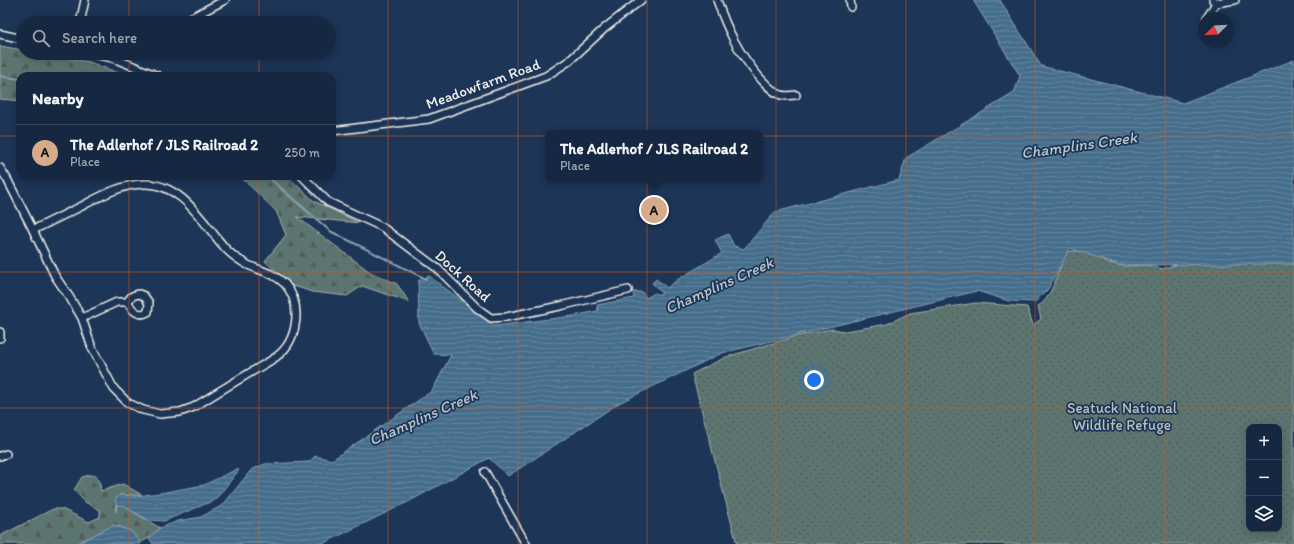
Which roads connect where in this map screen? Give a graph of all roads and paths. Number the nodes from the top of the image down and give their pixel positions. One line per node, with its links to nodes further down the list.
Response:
1 (85, 0): 8 (street)
2 (225, 0): 9 (street)
3 (641, 0): 15 (street, Meadowfarm Road)
4 (717, 0): 14 (street)
5 (1235, 0): 6 (street)
6 (1215, 1): 7 (street)
7 (1210, 12)
8 (82, 16)
9 (194, 16)
10 (0, 34): 11 (street)
11 (16, 37)
12 (118, 60): 13 (street)
13 (148, 72)
14 (796, 95)
15 (336, 130)
16 (0, 168): 18 (street)
17 (306, 180): 19 (street, Dock Road)
18 (33, 230): 21 (street); 21 (street)
19 (628, 290)
20 (128, 302): 21 (street)
21 (82, 318)
22 (0, 332): 23 (street)
23 (0, 338)
24 (485, 472): 25 (street)
25 (526, 544)

